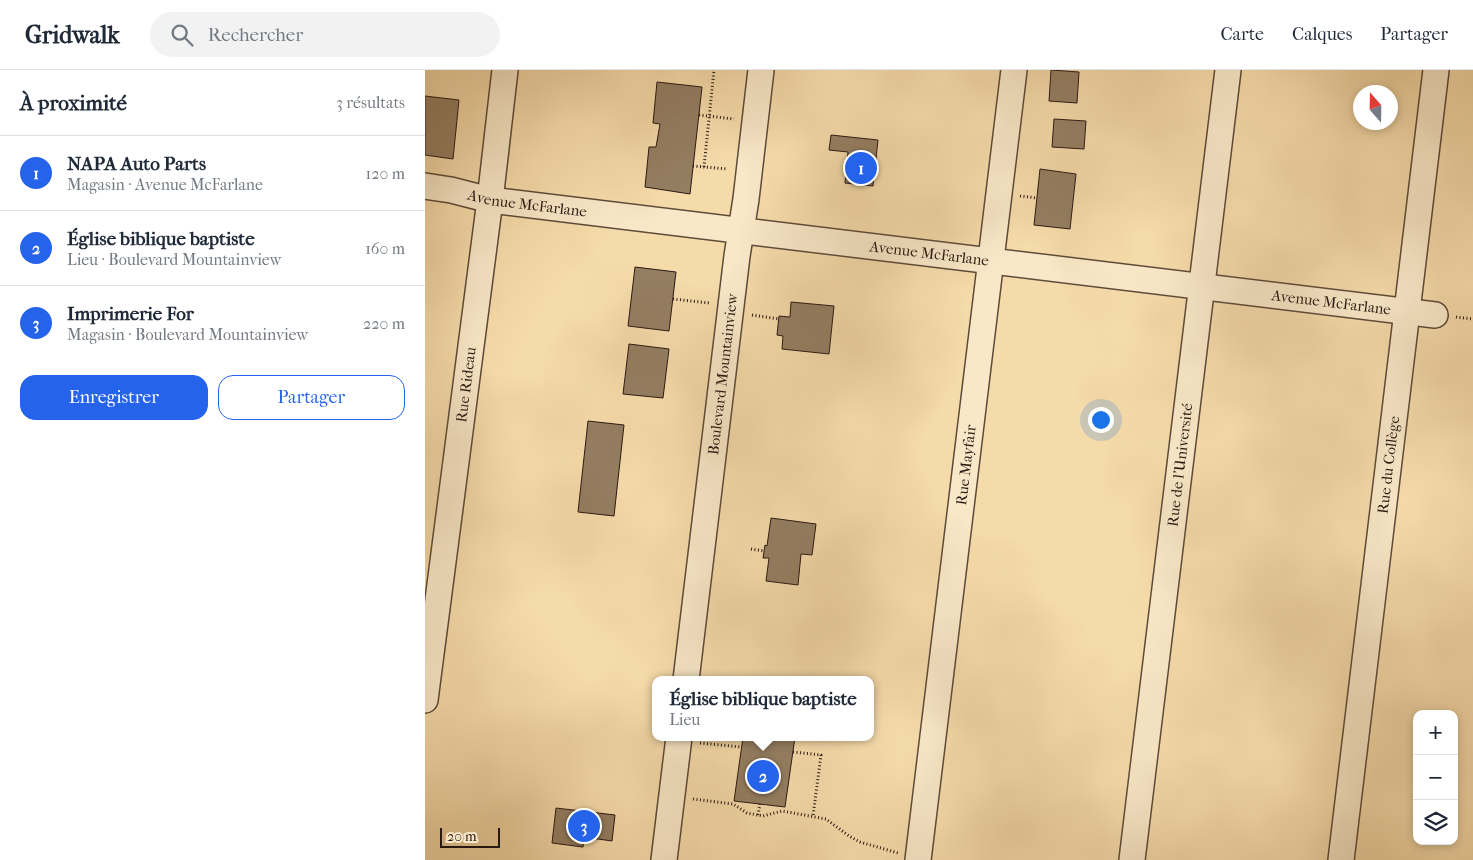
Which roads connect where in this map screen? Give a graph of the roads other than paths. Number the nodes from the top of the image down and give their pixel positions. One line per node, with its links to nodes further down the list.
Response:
1 (505, 70): 7 (street, Rue Rideau)
2 (761, 70): 8 (street, Boulevard Mountainview)
3 (1014, 70): 9 (street, Rue Mayfair)
4 (1228, 70): 10 (street, Rue de l'Université)
5 (1436, 70): 11 (street, Rue du Collège)
6 (425, 186): 7 (street, Avenue McFarlane)
7 (490, 200): 8 (street, Avenue McFarlane); 14 (street, Rue Rideau)
8 (740, 230): 9 (street, Avenue McFarlane); 13 (street, Boulevard Mountainview)
9 (991, 262): 10 (street, Avenue McFarlane); 16 (street, Rue Mayfair)
10 (1202, 288): 11 (street, Avenue McFarlane); 18 (street, Rue de l'Université)
11 (1406, 312): 12 (street, Avenue McFarlane); 19 (street, Rue du Collège)
12 (1435, 316)
13 (686, 676)
14 (425, 700)
15 (688, 741): 17 (street)
16 (918, 858)
17 (664, 860)
18 (1131, 860)
19 (1341, 860)

